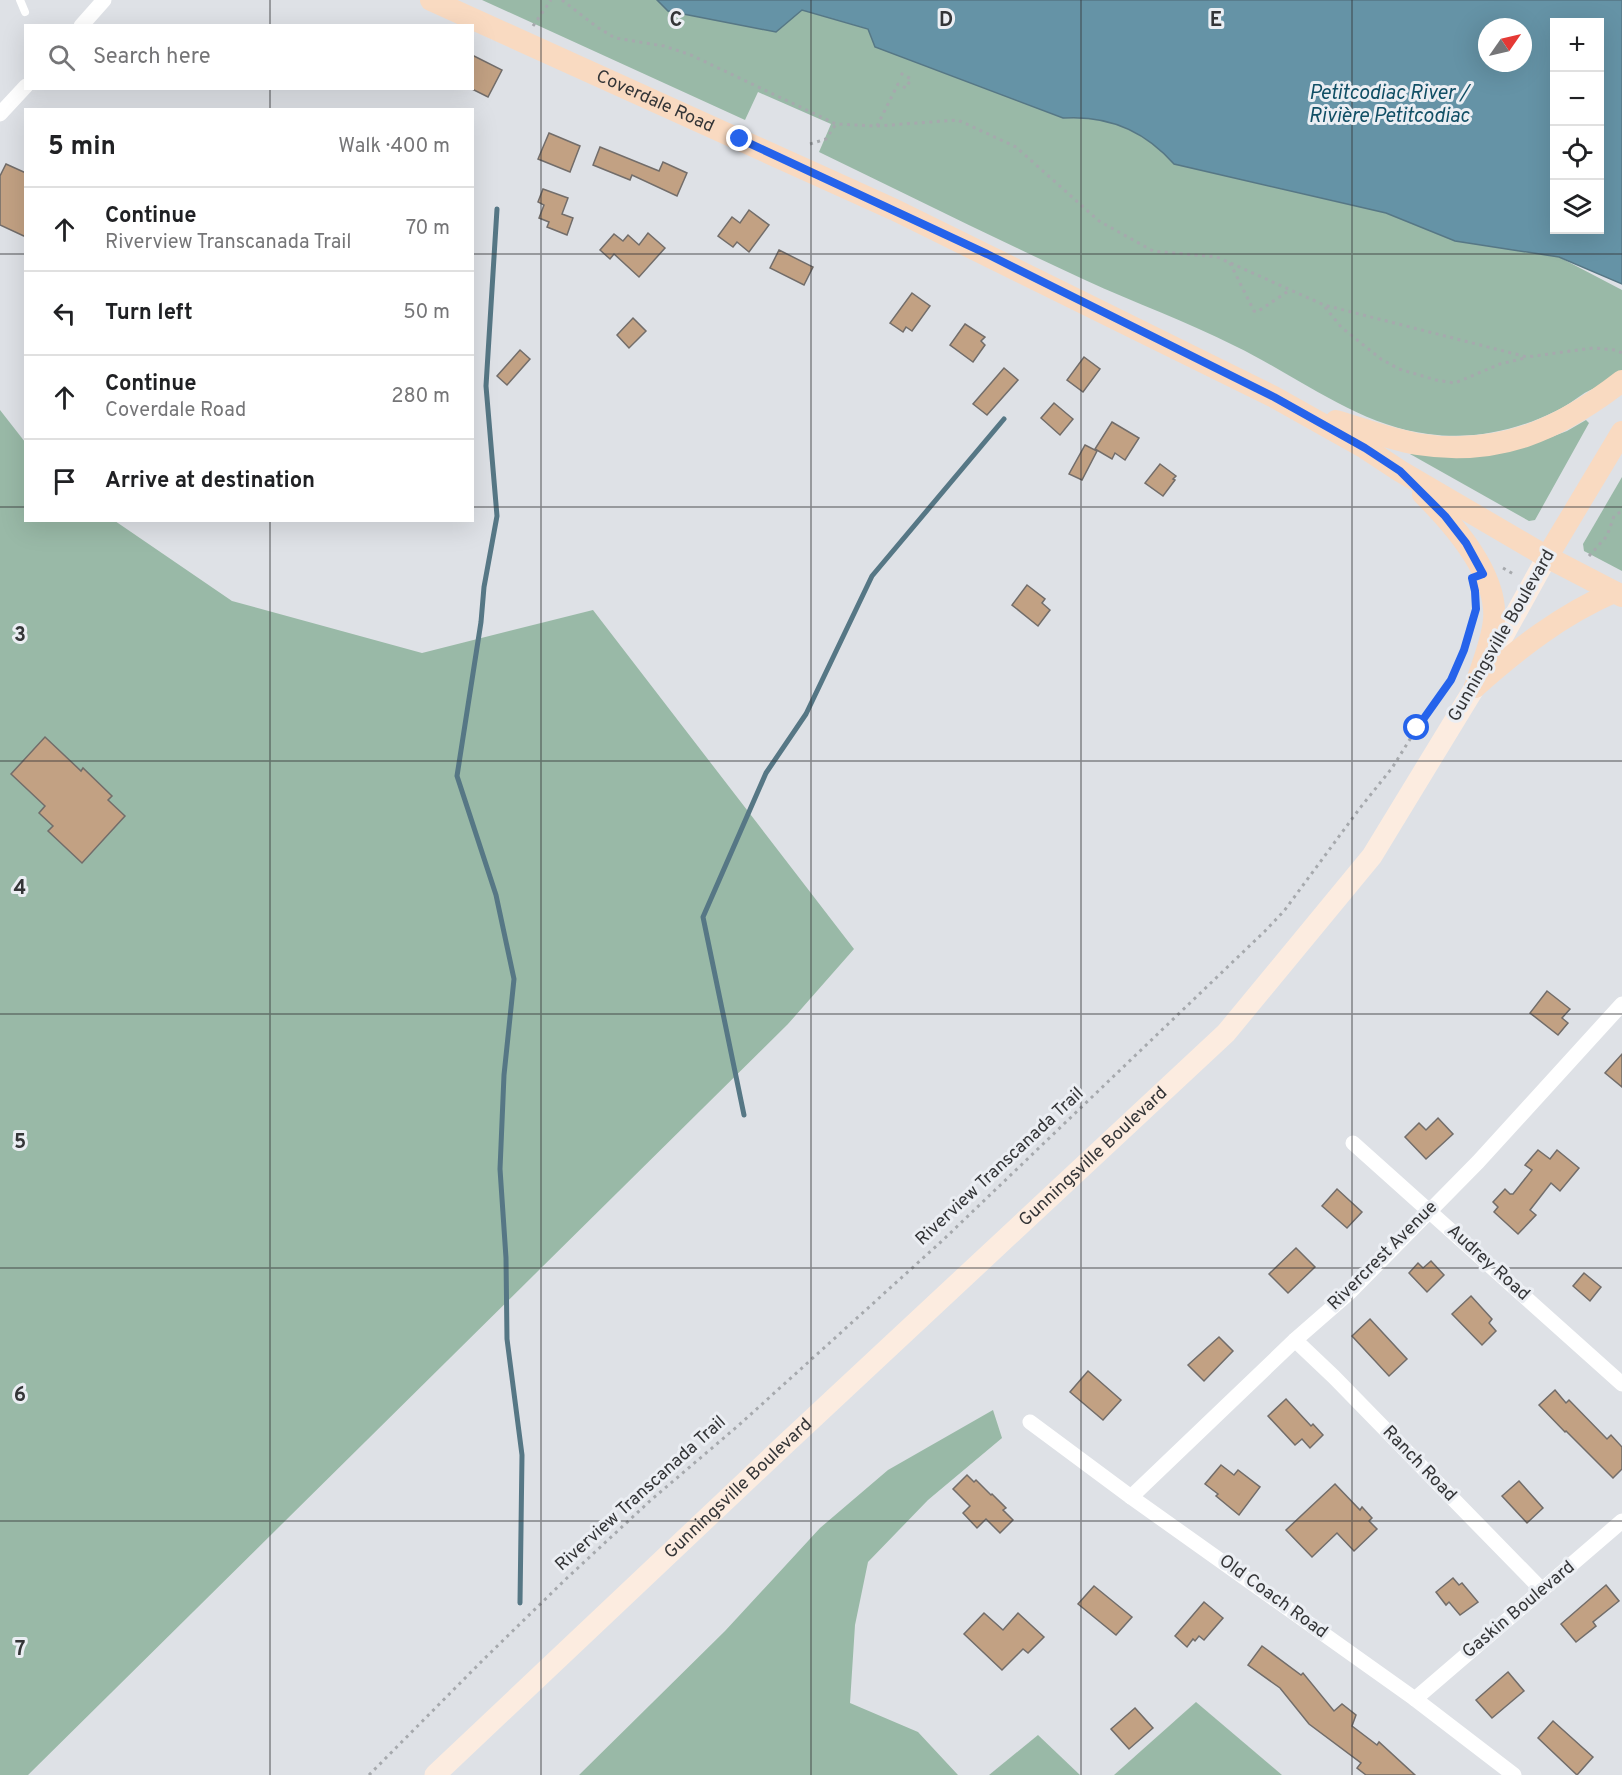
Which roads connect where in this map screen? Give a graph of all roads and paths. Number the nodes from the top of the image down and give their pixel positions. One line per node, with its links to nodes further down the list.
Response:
1 (20, 0): 6 (lane)
2 (104, 0): 7 (street)
3 (431, 0): 8 (main road, Coverdale Road)
4 (550, 0): 8 (path)
5 (562, 0): 12 (path)
6 (25, 12)
7 (83, 24)
8 (523, 42): 21 (main road, Coverdale Road)
9 (900, 73): 13 (path)
10 (24, 88): 11 (street)
11 (0, 114)
12 (836, 124): 13 (path); 14 (path)
13 (877, 126): 15 (path)
14 (810, 144)
15 (1230, 263): 16 (path); 16 (path)
16 (1290, 290): 17 (path)
17 (1324, 305): 19 (path); 19 (path)
18 (1622, 353): 19 (path)
19 (1527, 357)
20 (1615, 387): 21 (main road)
21 (1298, 410): 23 (main road, Coverdale Road)
22 (1622, 432): 25 (main road, Gunningsville Boulevard)
23 (1400, 471): 25 (main road, Coverdale Road); 27 (main road)
24 (1622, 511): 26 (path)
25 (1547, 557): 26 (main road, Coverdale Road); 28 (main road, Gunningsville Boulevard)
26 (1579, 573): 29 (main road, Coverdale Road)
27 (1483, 574): 28 (path); 31 (main road)
28 (1532, 584): 31 (main road, Gunningsville Boulevard)
29 (1618, 594): 31 (main road)
30 (1472, 628): 42 (path, Riverview Transcanada Trail)
31 (1475, 687): 43 (main road, Gunningsville Boulevard)
32 (1622, 1004): 34 (street, Rivercrest Avenue)
33 (1353, 1143): 34 (street, Audrey Road)
34 (1429, 1210): 35 (street, Rivercrest Avenue); 36 (street, Audrey Road)
35 (1295, 1340): 38 (street, Rivercrest Avenue); 40 (street, Ranch Road)
36 (1622, 1384)
37 (1030, 1422): 38 (street, Old Coach Road)
38 (1131, 1497): 41 (street, Old Coach Road)
39 (1622, 1521): 40 (street, Gaskin Boulevard)
40 (1542, 1590): 41 (street, Gaskin Boulevard)
41 (1415, 1699): 44 (street, Old Coach Road)
42 (369, 1775)
43 (435, 1775)
44 (1514, 1775)

